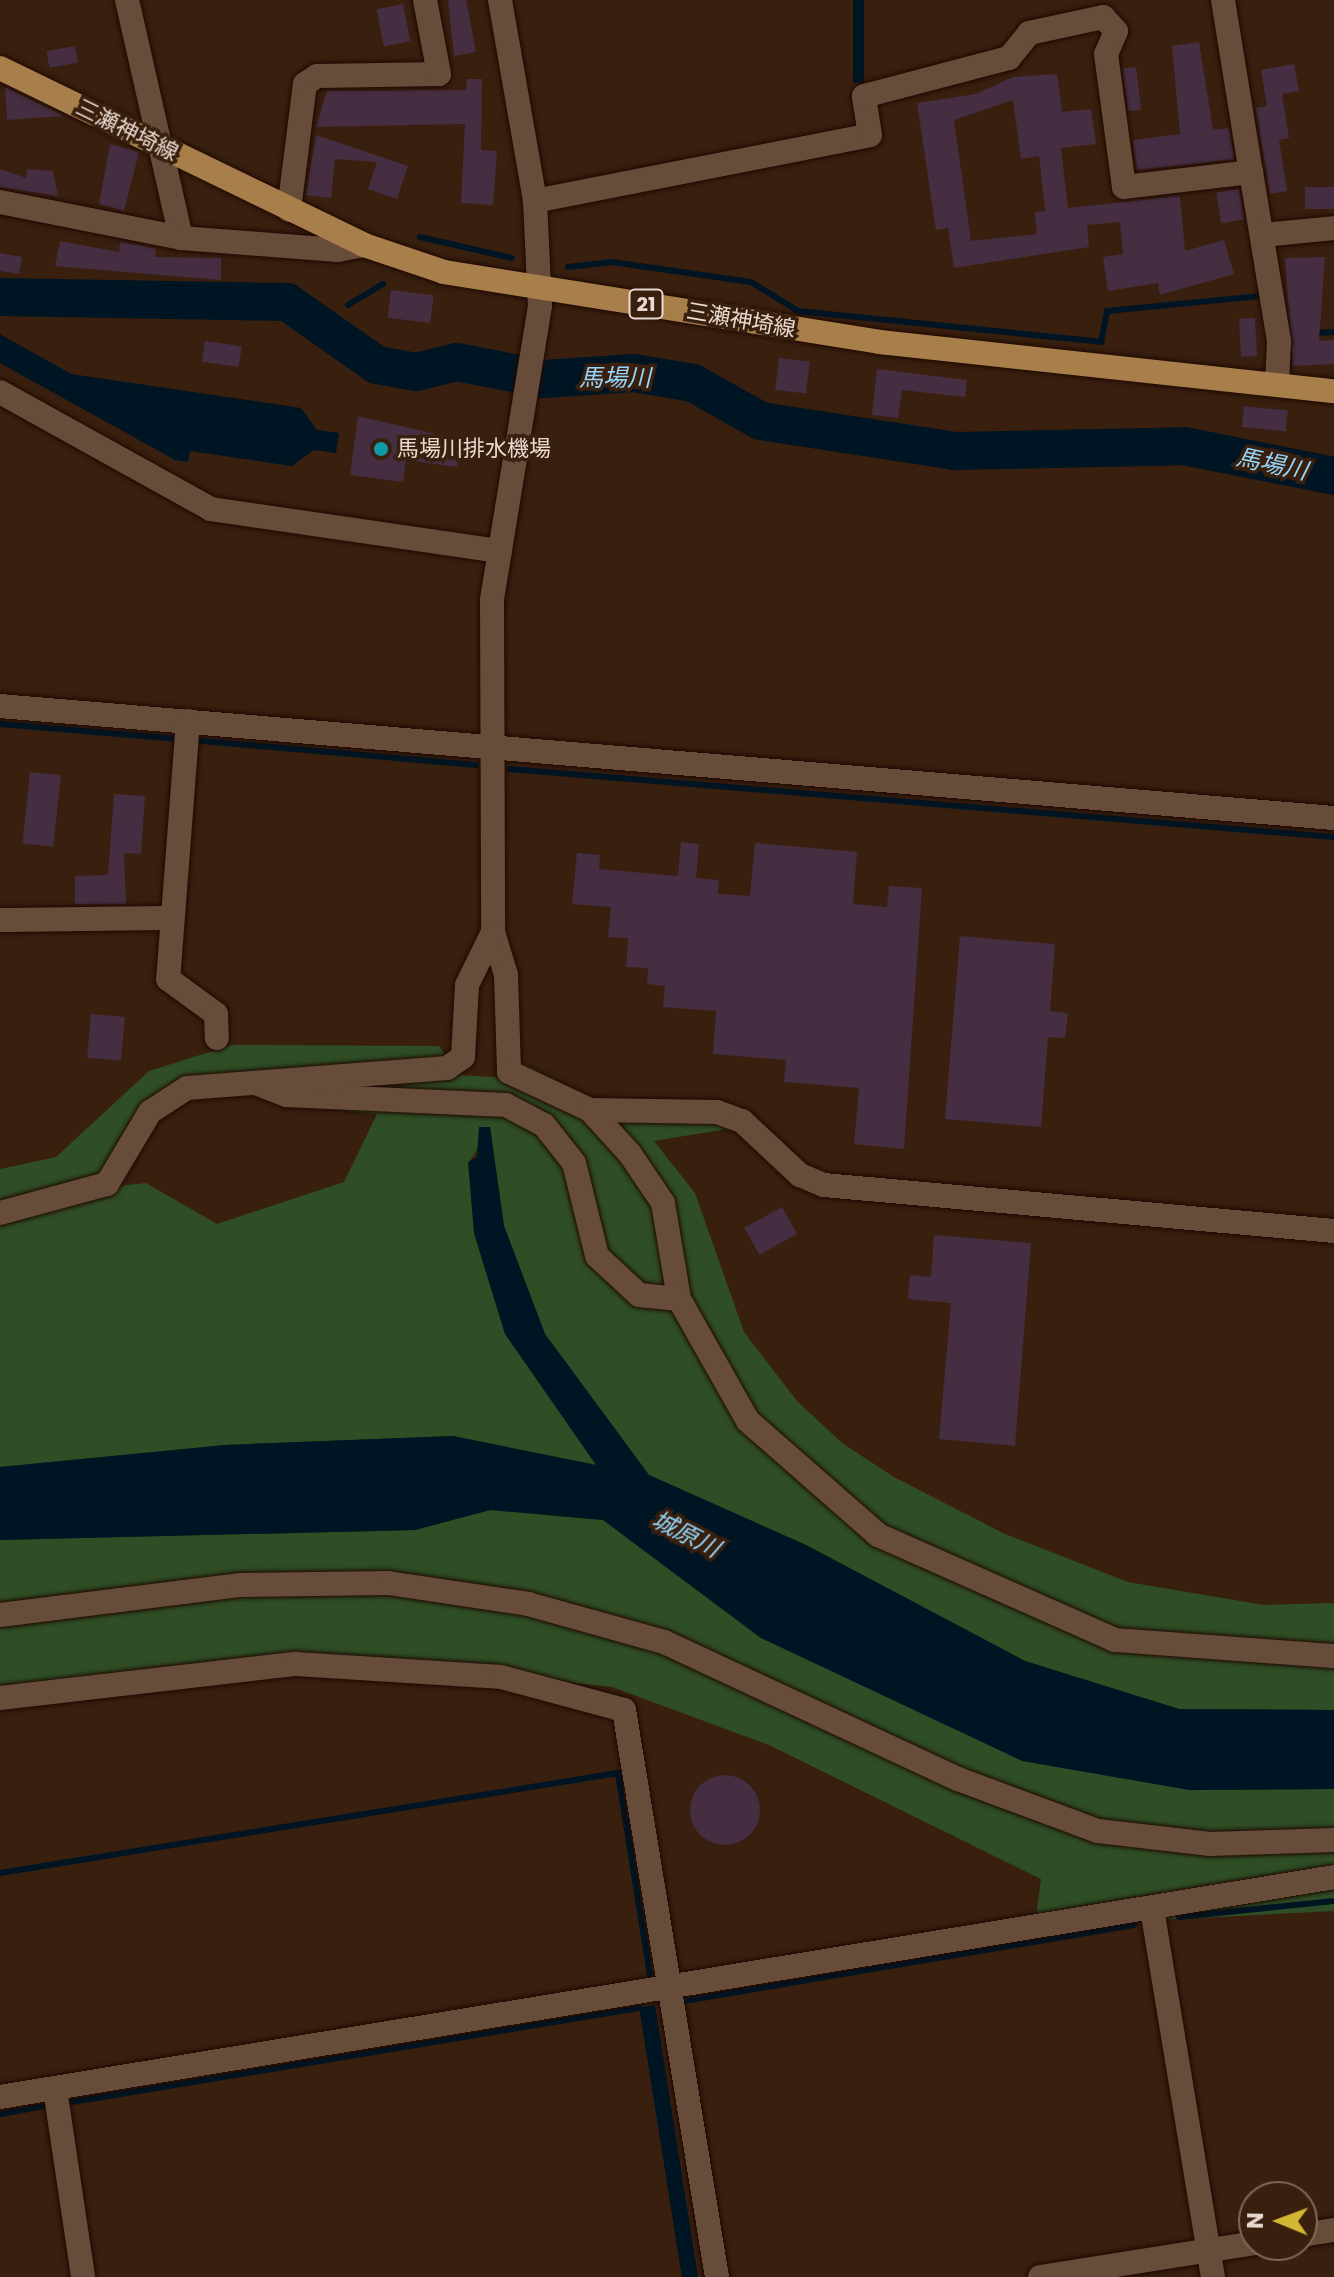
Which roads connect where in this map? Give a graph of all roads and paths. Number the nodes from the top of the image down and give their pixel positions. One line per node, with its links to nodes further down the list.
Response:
1 (127, 0): 6 (street)
2 (425, 0): 10 (street)
3 (500, 0): 8 (street)
4 (1223, 0): 7 (street)
5 (0, 68): 6 (main road, 三瀬神埼線 / 21)
6 (158, 145): 10 (main road, 三瀬神埼線 / 21); 13 (street)
7 (1251, 172): 8 (street); 12 (street)
8 (535, 201): 15 (street)
9 (0, 202): 13 (street)
10 (289, 210): 14 (main road, 三瀬神埼線 / 21)
11 (1334, 228): 12 (street)
12 (1263, 235): 16 (street)
13 (181, 238): 14 (street)
14 (364, 245): 15 (main road, 三瀬神埼線 / 21)
15 (537, 287): 16 (main road, 三瀬神埼線 / 21); 19 (street)
16 (1277, 384): 17 (main road, 三瀬神埼線 / 21)
17 (1334, 391)
18 (0, 392): 19 (street)
19 (500, 551): 22 (street)
20 (0, 706): 21 (street)
21 (188, 721): 22 (street); 24 (street)
22 (492, 747): 23 (street); 26 (street)
23 (1334, 818)
24 (171, 918): 25 (street); 27 (street)
25 (0, 920)
26 (493, 932): 28 (street); 29 (street)
27 (217, 1038)
28 (249, 1080): 30 (street); 32 (street)
29 (590, 1110): 31 (street); 32 (street)
30 (0, 1213)
31 (1334, 1231)
32 (679, 1299): 34 (street)
33 (0, 1615): 36 (street)
34 (1334, 1656)
35 (0, 1698): 39 (street)
36 (1334, 1840)
37 (1334, 1877): 38 (street)
38 (1152, 1909): 39 (street); 43 (street)
39 (669, 1984): 40 (street); 45 (street)
40 (55, 2089): 41 (street); 44 (street)
41 (0, 2097)
42 (1238, 2245): 43 (street)
43 (1209, 2250): 46 (street); 47 (street)
44 (83, 2277)
45 (717, 2277)
46 (1040, 2277)
47 (1213, 2277)

